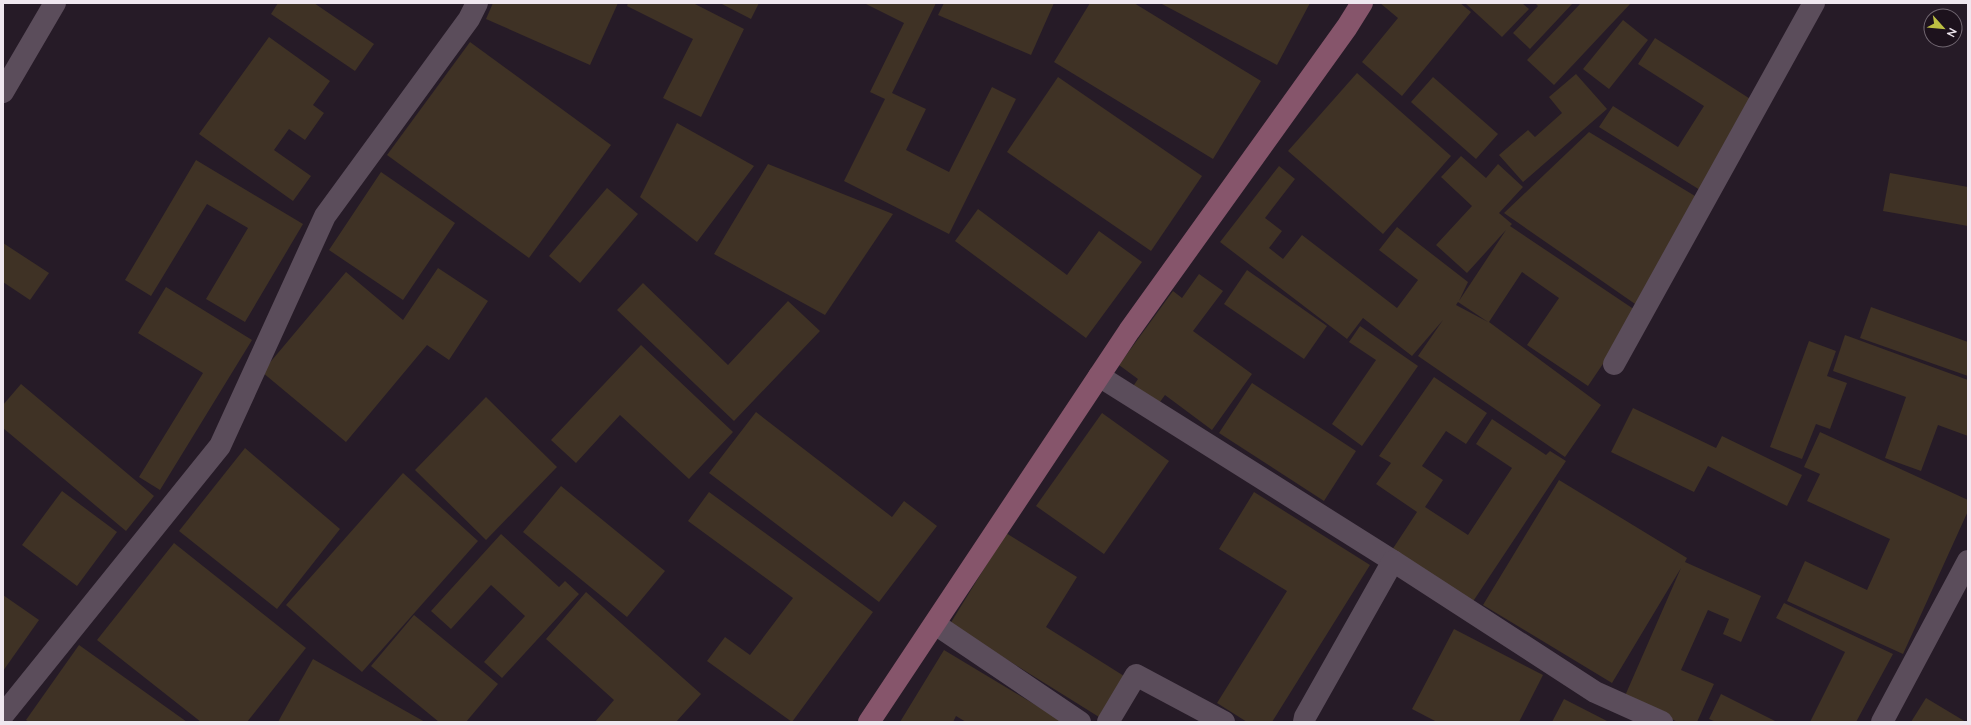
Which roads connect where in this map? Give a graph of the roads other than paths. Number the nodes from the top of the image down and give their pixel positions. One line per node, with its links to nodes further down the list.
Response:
1 (55, 3): 5 (street)
2 (477, 3): 11 (street)
3 (1362, 3): 7 (street)
4 (1814, 3): 6 (street)
5 (3, 92)
6 (1614, 364)
7 (1099, 376): 8 (street); 10 (street)
8 (1393, 561): 16 (street); 17 (street)
9 (1968, 561): 18 (street)
10 (935, 624): 12 (street); 13 (street)
11 (3, 715)
12 (869, 722)
13 (1080, 722)
14 (1108, 722): 15 (street)
15 (1224, 722)
16 (1304, 722)
17 (1662, 722)
18 (1882, 722)

